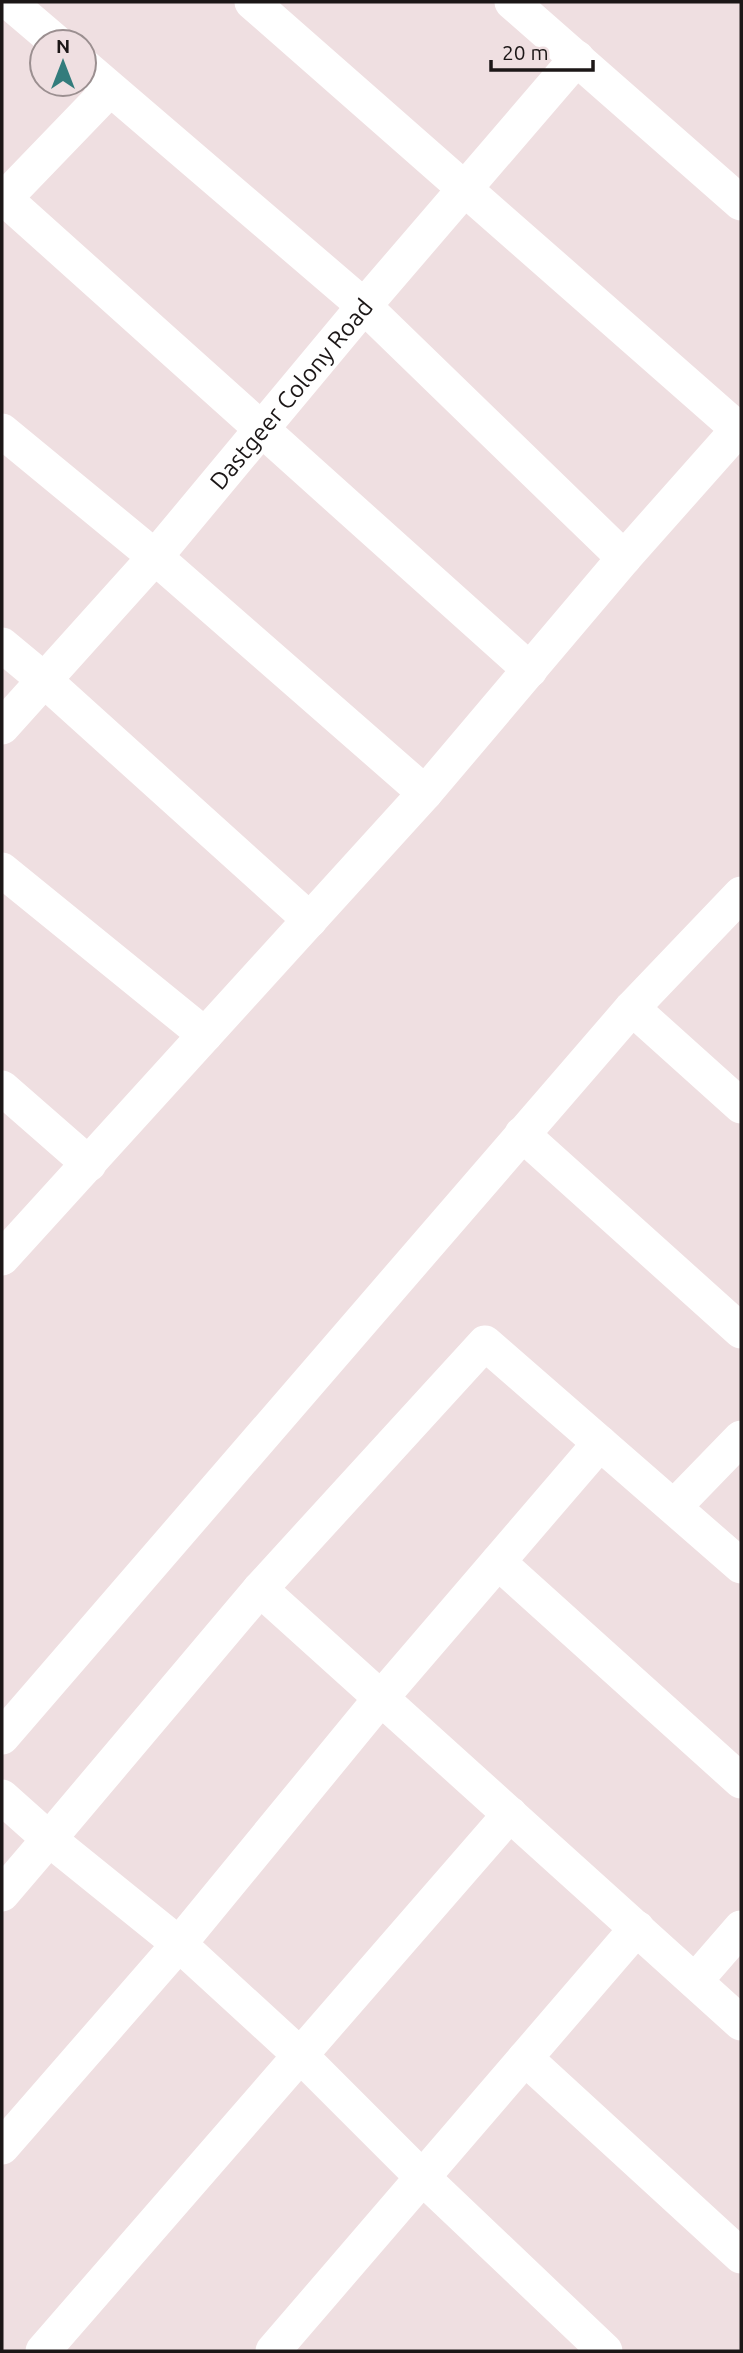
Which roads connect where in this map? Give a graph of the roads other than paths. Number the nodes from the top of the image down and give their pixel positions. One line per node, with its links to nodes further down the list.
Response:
1 (9, 2): 4 (street)
2 (251, 2): 8 (street)
3 (512, 2): 5 (street)
4 (40, 28)
5 (577, 58): 8 (street, Dastgeer Colony Road); 10 (street)
6 (98, 78): 7 (street)
7 (110, 89): 9 (street); 11 (street)
8 (464, 188): 11 (street, Dastgeer Colony Road); 13 (street)
9 (3, 199): 12 (street)
10 (741, 203)
11 (364, 306): 12 (street, Dastgeer Colony Road); 16 (street)
12 (262, 428): 15 (street, Dastgeer Colony Road); 18 (street)
13 (740, 428): 16 (street)
14 (2, 431): 15 (street)
15 (155, 557): 19 (street, Dastgeer Colony Road); 21 (street)
16 (624, 558): 18 (street)
17 (2, 645): 19 (street)
18 (530, 670): 21 (street)
19 (43, 679): 20 (street, Dastgeer Colony Road); 24 (street)
20 (2, 727)
21 (425, 793): 24 (street)
22 (2, 870): 26 (street)
23 (741, 894): 25 (street)
24 (310, 920): 26 (street)
25 (632, 1007): 28 (street); 29 (street)
26 (205, 1035): 30 (street)
27 (2, 1088): 30 (street)
28 (741, 1106)
29 (522, 1134): 32 (street); 40 (street)
30 (89, 1164): 31 (street)
31 (2, 1258)
32 (741, 1331)
33 (741, 1438): 35 (street)
34 (600, 1443): 35 (street); 36 (street); 38 (street)
35 (674, 1507): 37 (street)
36 (498, 1562): 39 (street); 41 (street)
37 (741, 1566)
38 (260, 1589): 39 (street); 44 (street)
39 (381, 1698): 43 (street); 48 (street)
40 (2, 1737)
41 (741, 1781)
42 (2, 1797): 44 (street)
43 (510, 1814): 46 (street); 51 (street)
44 (49, 1839): 45 (street); 48 (street)
45 (2, 1894)
46 (637, 1928): 49 (street); 52 (street)
47 (741, 1928): 49 (street)
48 (178, 1944): 51 (street); 53 (street)
49 (695, 1981): 50 (street)
50 (741, 2023)
51 (300, 2056): 54 (street); 56 (street)
52 (525, 2058): 54 (street); 55 (street)
53 (2, 2147)
54 (422, 2177): 57 (street); 58 (street)
55 (741, 2256)
56 (43, 2351)
57 (273, 2351)
58 (605, 2351)

